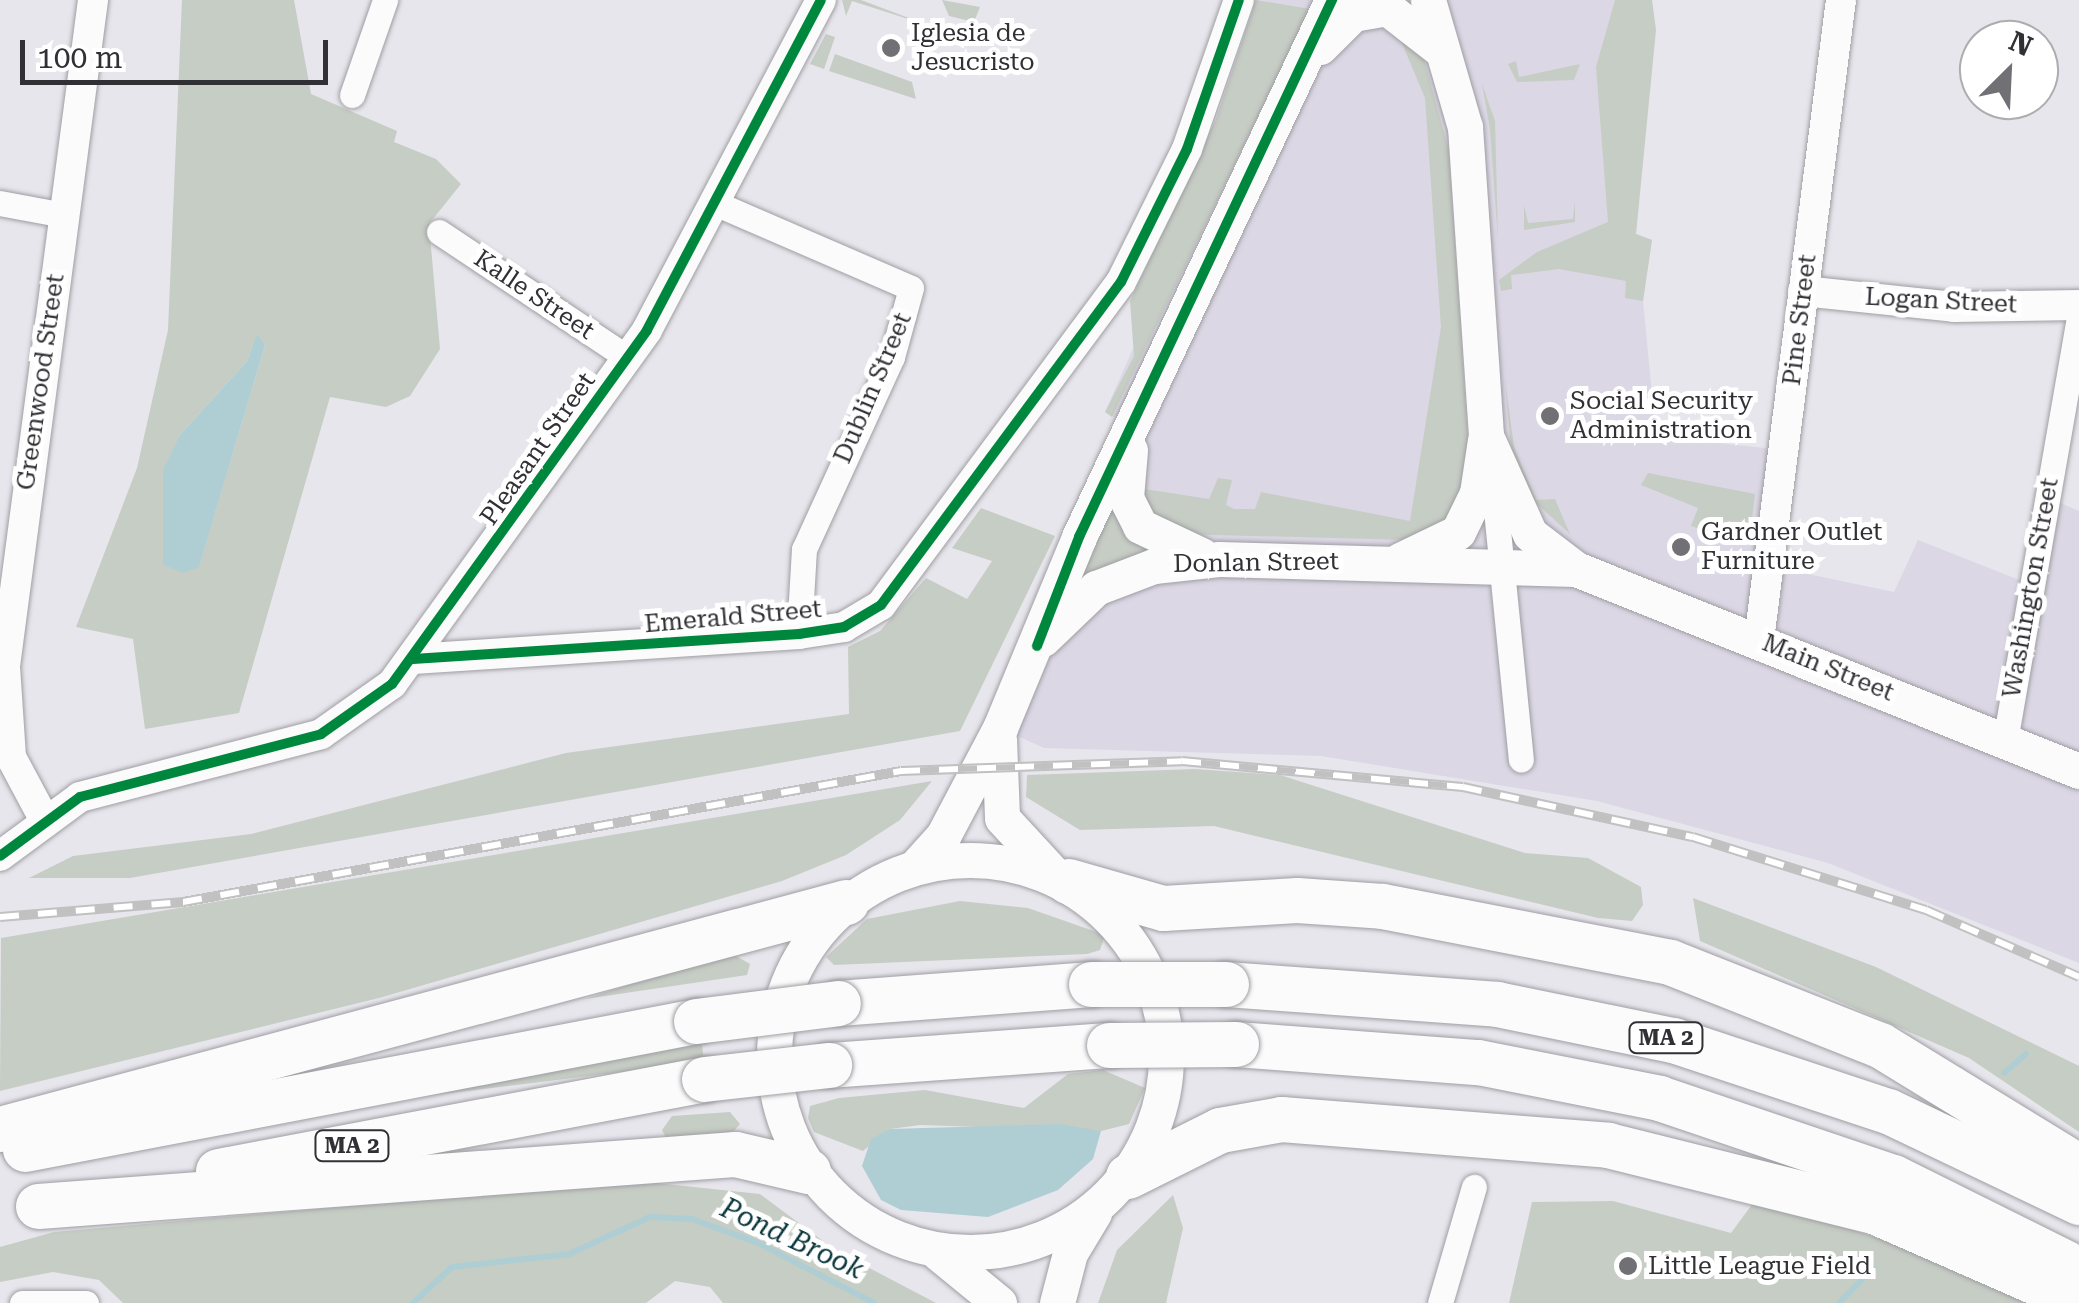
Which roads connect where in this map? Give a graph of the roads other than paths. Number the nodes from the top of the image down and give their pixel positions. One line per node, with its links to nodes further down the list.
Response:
1 (93, 0): 13 (street, Greenwood Street)
2 (385, 0): 10 (street)
3 (822, 0): 12 (street, Pleasant Street)
4 (1239, 0): 25 (street, Emerald Street)
5 (1332, 0): 9 (main road)
6 (1428, 0): 8 (main road, Main Street)
7 (1841, 0): 15 (street, Pine Street)
8 (1454, 68): 9 (main road); 20 (main road, Main Street)
9 (1300, 82): 19 (main road)
10 (352, 95)
11 (0, 204): 13 (street)
12 (716, 204): 18 (street, Pleasant Street); 25 (street, Dublin Street)
13 (64, 214): 31 (street, Greenwood Street)
14 (439, 232): 18 (street, Kalle Street)
15 (1804, 291): 16 (street, Logan Street); 26 (street, Pine Street)
16 (2079, 305)
17 (2079, 317): 30 (street, Washington Street)
18 (628, 358): 28 (street, Pleasant Street)
19 (1136, 420): 21 (main road); 27 (main road)
20 (1486, 436): 22 (main road); 23 (street, Main Street); 24 (main road, Main Street)
21 (1219, 559): 22 (main road, Donlan Street); 27 (main road, Donlan Street)
22 (1384, 562): 23 (main road, Donlan Street)
23 (1504, 568): 24 (main road, Main Street); 32 (street)
24 (1576, 569): 26 (main road, Main Street)
25 (799, 634): 28 (street, Emerald Street)
26 (1759, 640): 30 (main road, Main Street)
27 (1037, 646): 29 (main road)
28 (413, 660): 34 (street, Pleasant Street)
29 (1000, 728): 36 (main road); 37 (main road)
30 (2005, 741): 33 (main road, Main Street)
31 (6, 756): 34 (street, Greenwood Street)
32 (1521, 760)
33 (2079, 771)
34 (43, 818): 35 (street, Pleasant Street)
35 (0, 856)
36 (915, 868): 37 (main road); 38 (main road)
37 (1061, 877): 41 (highway); 44 (main road)
38 (846, 902): 39 (highway); 42 (main road)
39 (0, 1129)
40 (0, 1154): 45 (highway, MA 2, bridge)
41 (2079, 1167)
42 (808, 1171): 46 (highway); 47 (main road)
43 (1474, 1187): 54 (street)
44 (1114, 1191): 47 (main road); 49 (highway); 53 (main road)
45 (2079, 1202)
46 (19, 1209): 48 (highway, MA 2, bridge)
47 (938, 1253): 52 (main road)
48 (2079, 1270)
49 (2079, 1301)
50 (22, 1303): 51 (street)
51 (86, 1303)
52 (999, 1303)
53 (1057, 1303)
54 (1440, 1303)

